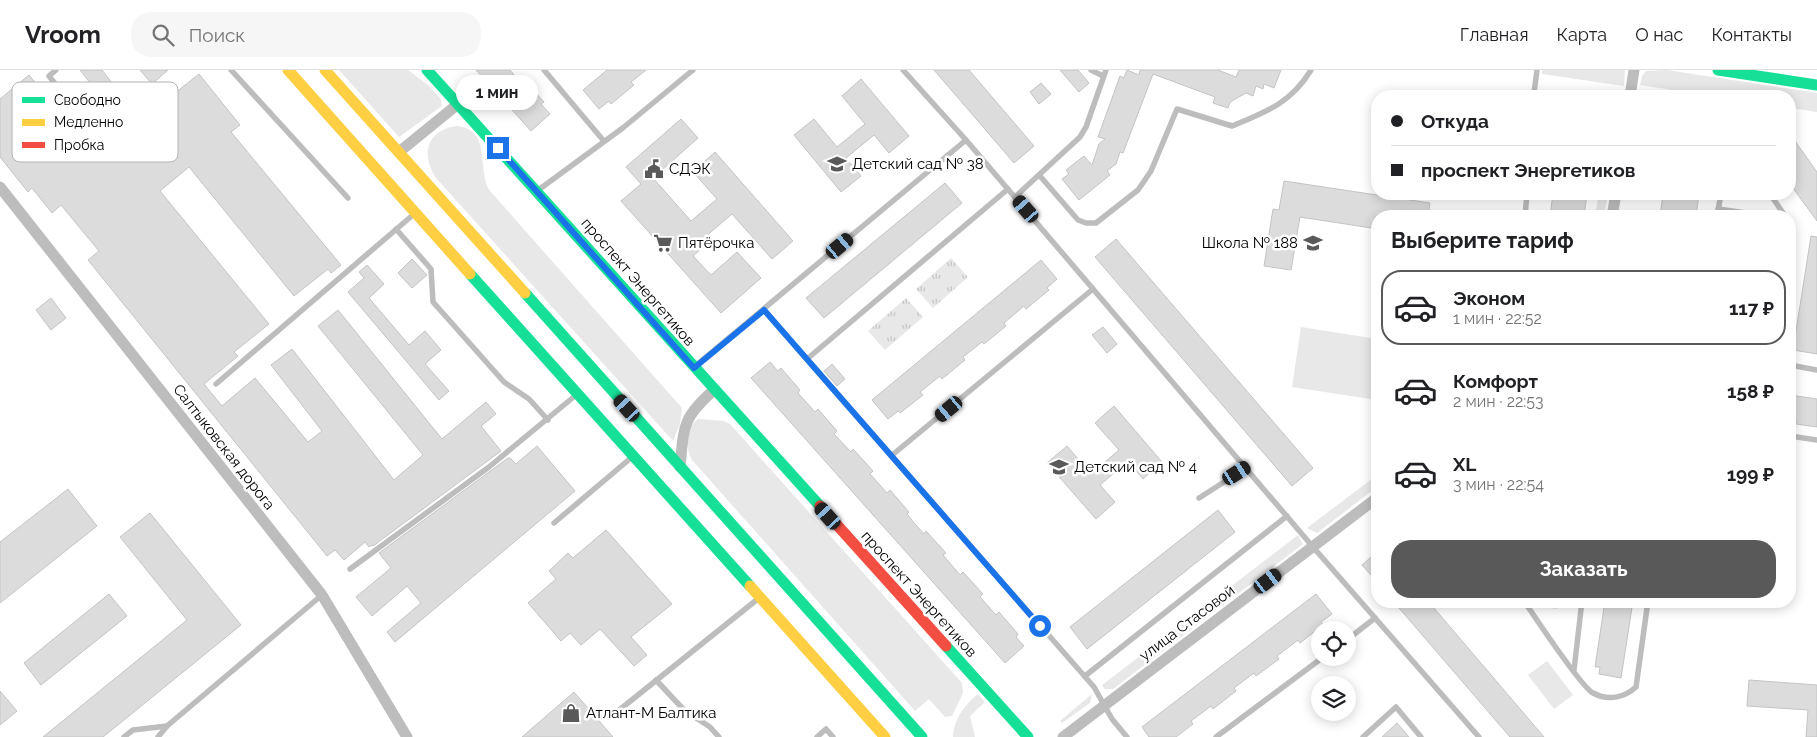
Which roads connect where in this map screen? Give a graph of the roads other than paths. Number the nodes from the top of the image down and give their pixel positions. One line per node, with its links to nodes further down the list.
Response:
1 (56, 70): 15 (lane)
2 (231, 70): 28 (lane)
3 (288, 70): 32 (main road)
4 (325, 70): 22 (main road)
5 (427, 70): 19 (main road, проспект Энергетиков)
6 (544, 70): 20 (lane)
7 (693, 70): 20 (lane)
8 (903, 70): 21 (lane)
9 (1091, 70): 14 (lane)
10 (1311, 70): 23 (lane)
11 (1537, 70): 17 (lane)
12 (1634, 70): 18 (street)
13 (1718, 70): 16 (main road)
14 (1104, 73): 23 (lane)
15 (54, 82)
16 (1817, 85)
17 (1534, 90)
18 (1631, 90)
19 (458, 104): 22 (street); 26 (main road, проспект Энергетиков)
20 (604, 140): 26 (lane)
21 (966, 140): 25 (lane); 35 (lane)
22 (399, 152): 48 (main road)
23 (1040, 176): 27 (lane)
24 (0, 187): 56 (street, Салтыковская дорога)
25 (1008, 189): 27 (lane); 36 (lane)
26 (538, 191): 38 (main road, проспект Энергетиков)
27 (1015, 197): 34 (lane)
28 (348, 198)
29 (1720, 200): 30 (lane)
30 (1718, 209): 31 (lane)
31 (1725, 210)
32 (416, 212): 33 (lane); 42 (main road)
33 (396, 229): 40 (lane); 43 (lane)
34 (1093, 289): 47 (lane); 49 (lane)
35 (764, 310): 36 (lane); 38 (lane)
36 (807, 359): 47 (lane)
37 (1796, 366): 39 (lane)
38 (694, 368): 41 (main road, проспект Энергетиков)
39 (1817, 370)
40 (216, 384)
41 (714, 390): 48 (street); 78 (main road, проспект Энергетиков)
42 (578, 394): 43 (lane); 46 (main road)
43 (548, 420): 55 (lane)
44 (1796, 437): 45 (lane)
45 (1817, 440)
46 (633, 456): 53 (lane); 57 (main road)
47 (891, 456): 65 (lane)
48 (680, 467): 77 (main road)
49 (1246, 468): 50 (lane); 52 (lane)
50 (1198, 498)
51 (1371, 502): 54 (street, улица Стасовой)
52 (1287, 516): 54 (lane); 65 (lane)
53 (554, 523)
54 (1313, 547): 61 (lane); 67 (street, улица Стасовой)
55 (350, 569)
56 (322, 596): 69 (lane); 72 (street, Салтыковская дорога)
57 (760, 597): 66 (lane); 76 (main road)
58 (1529, 608): 64 (lane)
59 (1581, 608): 64 (lane)
60 (1647, 608): 64 (lane)
61 (1375, 618): 62 (lane); 84 (lane)
62 (1356, 633)
63 (1311, 666): 81 (lane)
64 (1574, 670)
65 (1085, 676): 67 (lane)
66 (656, 680): 68 (lane); 73 (lane)
67 (1104, 705): 79 (street, улица Стасовой); 80 (lane)
68 (618, 711)
69 (167, 726): 70 (lane); 71 (lane)
70 (124, 737)
71 (158, 737)
72 (407, 737)
73 (719, 737)
74 (816, 737): 75 (lane)
75 (833, 737)
76 (885, 737)
77 (922, 737)
78 (1028, 737)
79 (1063, 737)
80 (1127, 737)
81 (1216, 737)
82 (1362, 737): 83 (lane)
83 (1422, 737)
84 (1479, 737)

